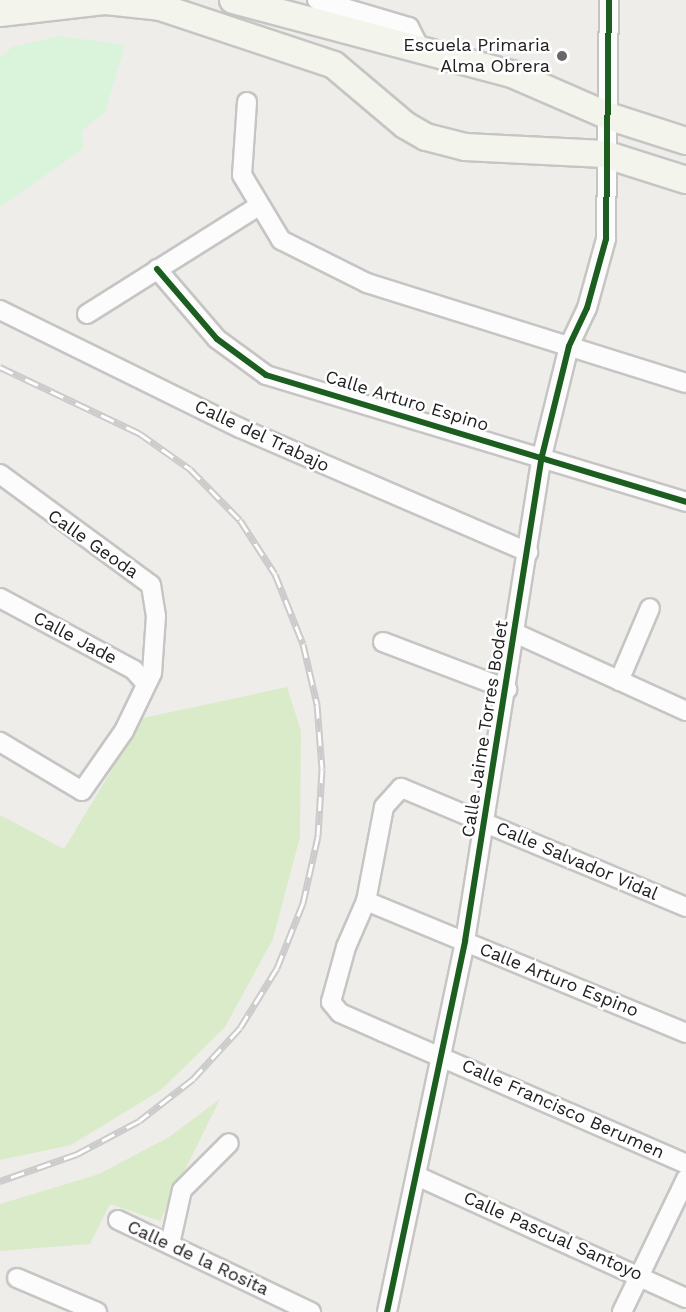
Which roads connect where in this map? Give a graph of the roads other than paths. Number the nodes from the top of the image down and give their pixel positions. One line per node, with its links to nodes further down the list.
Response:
1 (233, 0): 5 (main road)
2 (317, 0): 5 (street)
3 (609, 0): 7 (street, Calle Jaime Torres Bodet)
4 (0, 13): 9 (main road)
5 (421, 51): 7 (main road)
6 (247, 102): 11 (street)
7 (611, 117): 8 (main road); 9 (street, Calle Jaime Torres Bodet)
8 (686, 141)
9 (604, 154): 10 (main road); 15 (street, Calle Jaime Torres Bodet)
10 (686, 180)
11 (260, 205): 12 (street); 15 (street)
12 (157, 269): 14 (street); 17 (street, Calle Arturo Espino)
13 (0, 310): 20 (street, Calle del Trabajo)
14 (87, 314)
15 (569, 346): 16 (street); 17 (street, Calle Jaime Torres Bodet)
16 (686, 383)
17 (542, 456): 19 (street, Calle Arturo Espino); 20 (street, Calle Jaime Torres Bodet)
18 (0, 474): 26 (street, Calle Geoda)
19 (686, 502)
20 (528, 552): 23 (street, Calle Jaime Torres Bodet)
21 (0, 598): 26 (street, Calle Jade)
22 (650, 608): 25 (street)
23 (515, 633): 25 (street); 27 (street, Calle Jaime Torres Bodet)
24 (383, 642): 27 (street)
25 (619, 681): 28 (street)
26 (146, 684): 29 (street, Calle Geoda)
27 (507, 689): 30 (street, Calle Jaime Torres Bodet)
28 (686, 711)
29 (0, 742)
30 (485, 821): 31 (street, Calle Salvador Vidal); 32 (street, Calle Salvador Vidal); 33 (street, Calle Jaime Torres Bodet)
31 (366, 901): 33 (street, Calle Arturo Espino); 35 (street, Calle Francisco Berumen)
32 (686, 907)
33 (465, 941): 34 (street, Calle Arturo Espino); 35 (street, Calle Jaime Torres Bodet)
34 (686, 1033)
35 (444, 1056): 37 (street, Calle Francisco Berumen); 38 (street, Calle Jaime Torres Bodet)
36 (229, 1143): 41 (street)
37 (686, 1164)
38 (419, 1177): 42 (street, Calle Pascual Santoyo); 47 (street, Calle Jaime Torres Bodet)
39 (686, 1179): 42 (street)
40 (118, 1220): 41 (street, Calle de la Rosita)
41 (170, 1244): 46 (street, Calle de la Rosita)
42 (641, 1274): 44 (street, Calle Pascual Santoyo); 48 (street)
43 (17, 1278): 45 (street)
44 (686, 1298)
45 (97, 1312)
46 (311, 1312)
47 (387, 1312)
48 (622, 1312)

